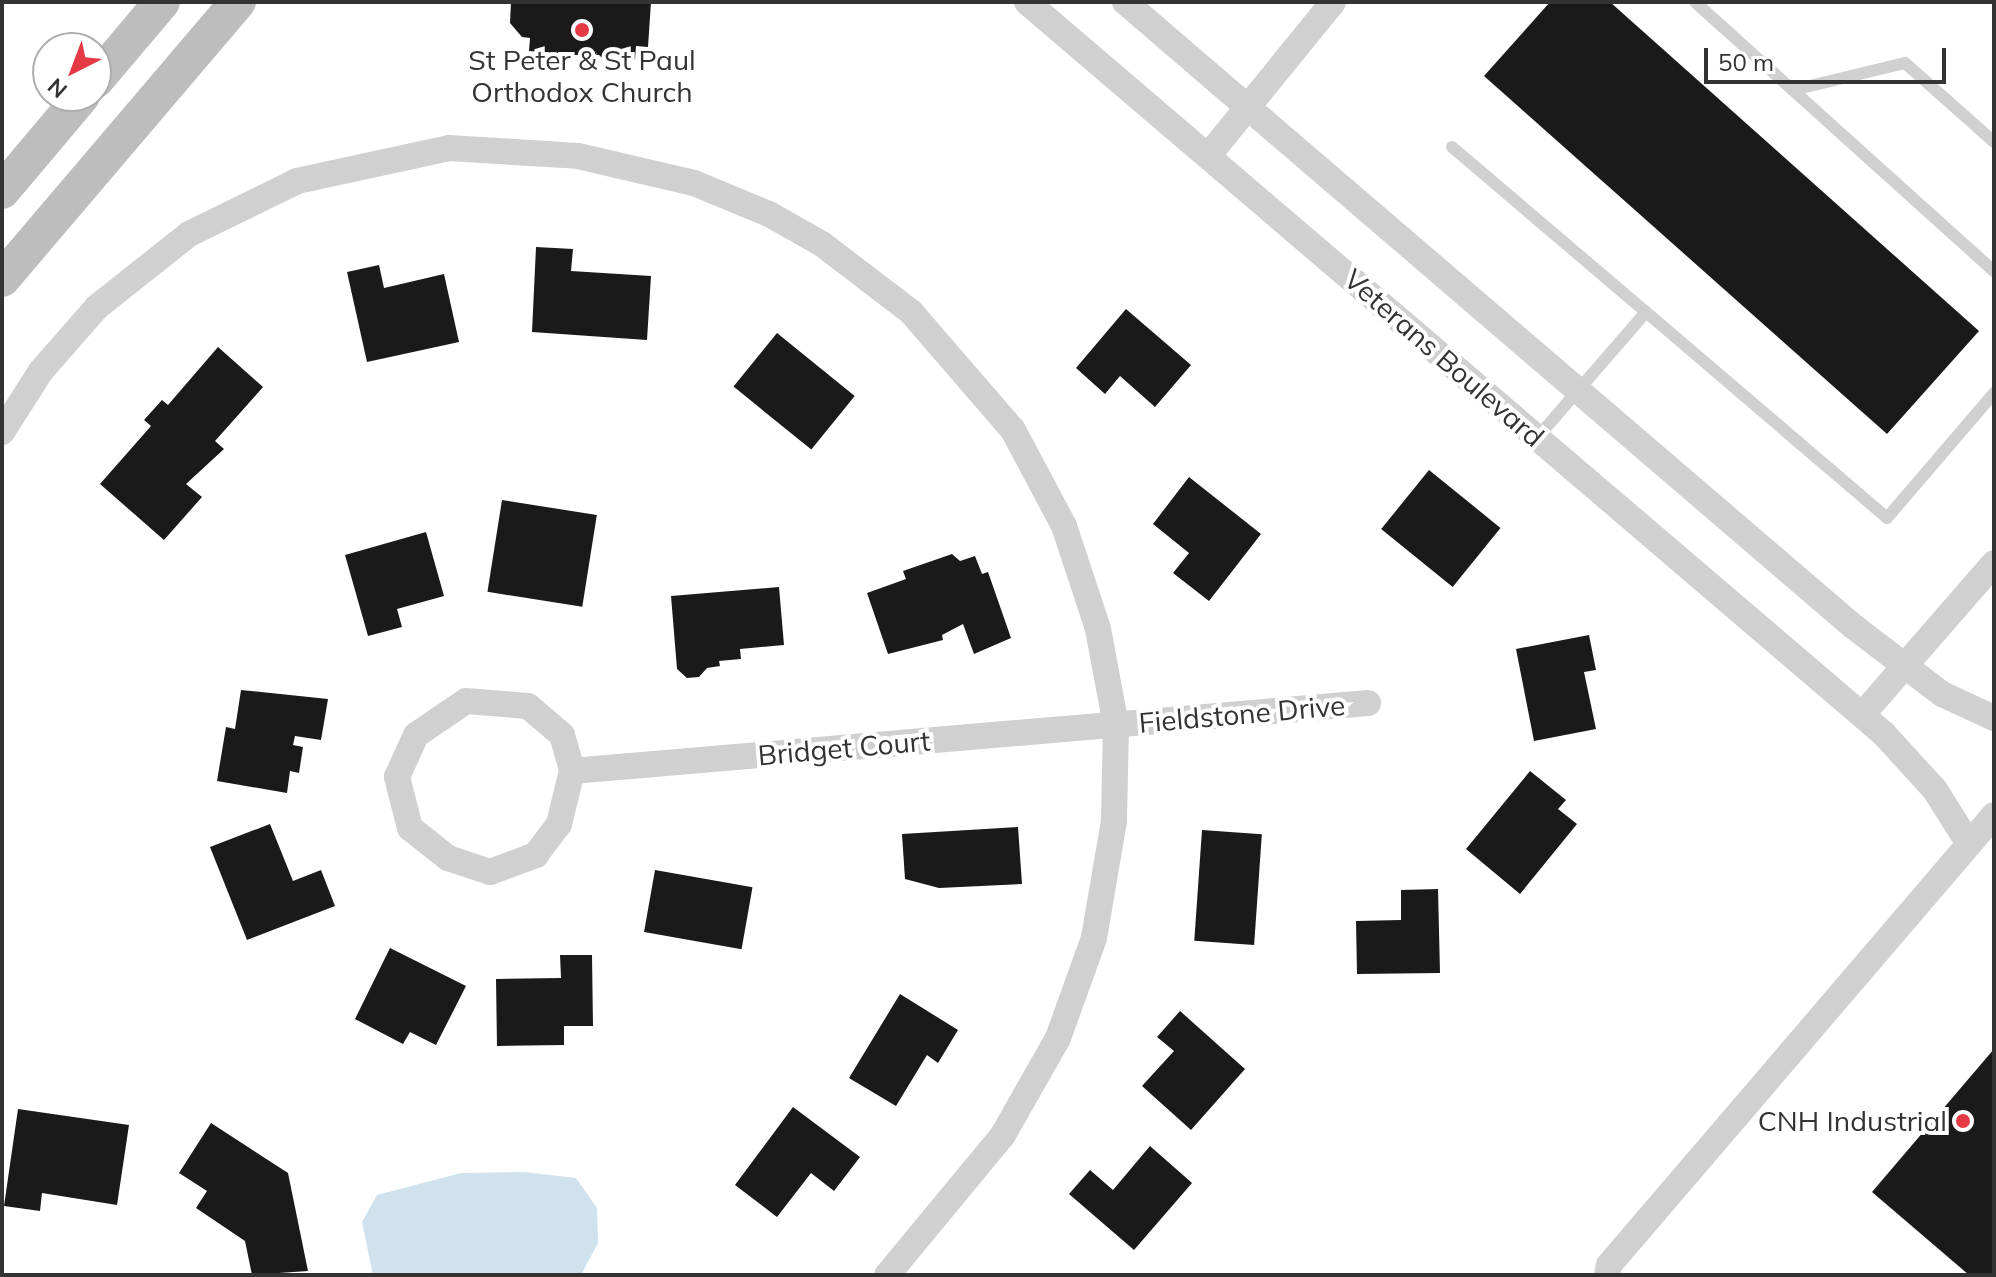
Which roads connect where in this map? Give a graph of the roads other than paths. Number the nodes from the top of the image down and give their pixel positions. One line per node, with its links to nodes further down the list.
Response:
1 (162, 2): 7 (main road)
2 (238, 2): 16 (main road)
3 (1027, 2): 13 (street, Veterans Boulevard)
4 (1125, 2): 9 (street)
5 (1333, 2): 9 (street)
6 (1701, 4): 8 (lane)
7 (112, 61)
8 (1793, 90): 11 (lane); 15 (lane)
9 (1251, 108): 13 (street); 18 (street)
10 (69, 112): 14 (main road)
11 (1994, 142)
12 (1452, 147): 17 (lane)
13 (1208, 156): 21 (street, Veterans Boulevard)
14 (2, 191)
15 (1994, 271)
16 (2, 279)
17 (1646, 312): 18 (lane); 19 (lane)
18 (1578, 390): 21 (lane); 23 (street)
19 (1994, 393)
20 (2, 432): 27 (street, Fieldstone Drive)
21 (1537, 438): 25 (street, Veterans Boulevard)
22 (1994, 563): 23 (street)
23 (1905, 666): 25 (street); 26 (street)
24 (1368, 703): 27 (street, Fieldstone Drive)
25 (1862, 715): 30 (street, Veterans Boulevard)
26 (1994, 718)
27 (1116, 725): 28 (street, Bridget Court); 31 (street, Fieldstone Drive)
28 (572, 771): 28 (street)
29 (1994, 815): 30 (street)
30 (1969, 844): 32 (street)
31 (887, 1275)
32 (1607, 1275)

